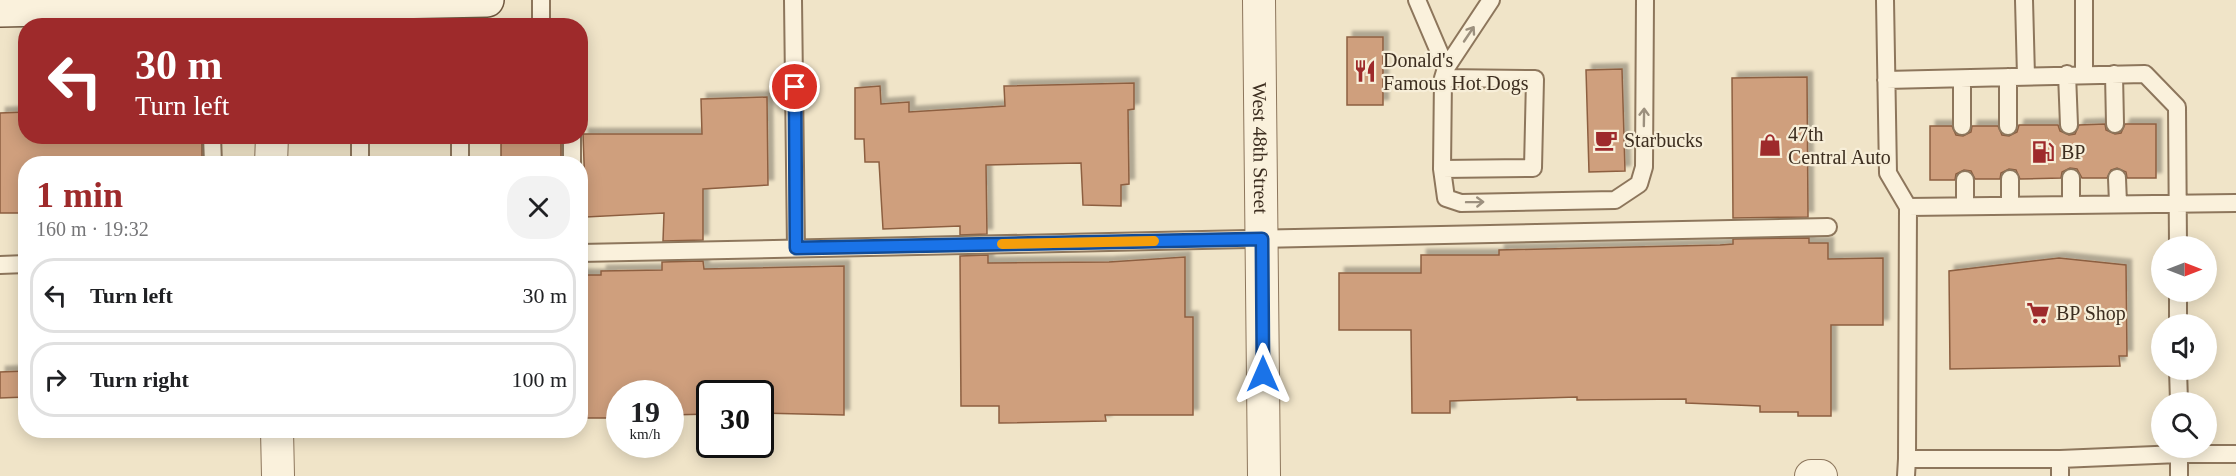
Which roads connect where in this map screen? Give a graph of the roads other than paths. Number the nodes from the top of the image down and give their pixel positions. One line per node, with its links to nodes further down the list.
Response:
1 (487, 0): 12 (main road)
2 (541, 0): 14 (lane)
3 (793, 0): 42 (lane)
4 (1259, 0): 41 (street, West 48th Street)
5 (1417, 0): 15 (lane)
6 (1491, 0): 15 (lane, one-way to 6)
7 (1645, 0): 27 (lane, one-way to 7)
8 (1885, 0): 22 (lane)
9 (2024, 0): 20 (lane)
10 (2084, 0): 16 (lane)
11 (0, 10): 13 (main road)
12 (273, 10): 13 (main road)
13 (133, 16)
14 (541, 18)
15 (1445, 73): 27 (lane); 27 (lane)
16 (2085, 74): 17 (lane); 18 (lane)
17 (2067, 75): 20 (lane); 24 (lane)
18 (2114, 75): 23 (lane); 32 (lane)
19 (2008, 76): 20 (lane); 21 (lane); 26 (lane)
20 (2026, 76)
21 (1962, 79): 22 (lane); 25 (lane)
22 (1886, 80): 38 (lane)
23 (2115, 124)
24 (2069, 125)
25 (1962, 126)
26 (2008, 126)
27 (1442, 170)
28 (2071, 178): 35 (lane)
29 (2117, 178): 33 (lane)
30 (2010, 179): 37 (lane)
31 (1965, 180): 36 (lane)
32 (2177, 202): 33 (lane); 34 (lane); 40 (lane)
33 (2118, 203): 35 (lane)
34 (2236, 203)
35 (2071, 204): 37 (lane)
36 (1965, 206): 37 (lane); 38 (lane)
37 (2010, 206)
38 (1908, 207): 52 (lane)
39 (1828, 227): 41 (lane)
40 (2178, 236)
41 (1262, 239): 42 (lane); 54 (street, West 48th Street)
42 (796, 248): 43 (lane)
43 (588, 253)
44 (18, 264): 45 (lane)
45 (0, 265)
46 (277, 438): 53 (street)
47 (2151, 453): 51 (lane)
48 (2217, 453): 49 (lane)
49 (2236, 454)
50 (2179, 458): 58 (lane)
51 (2060, 459): 52 (lane); 57 (lane)
52 (1906, 468)
53 (278, 476)
54 (1264, 476)
55 (1811, 476): 56 (street)
56 (1821, 476)
57 (2060, 476)
58 (2179, 476)

